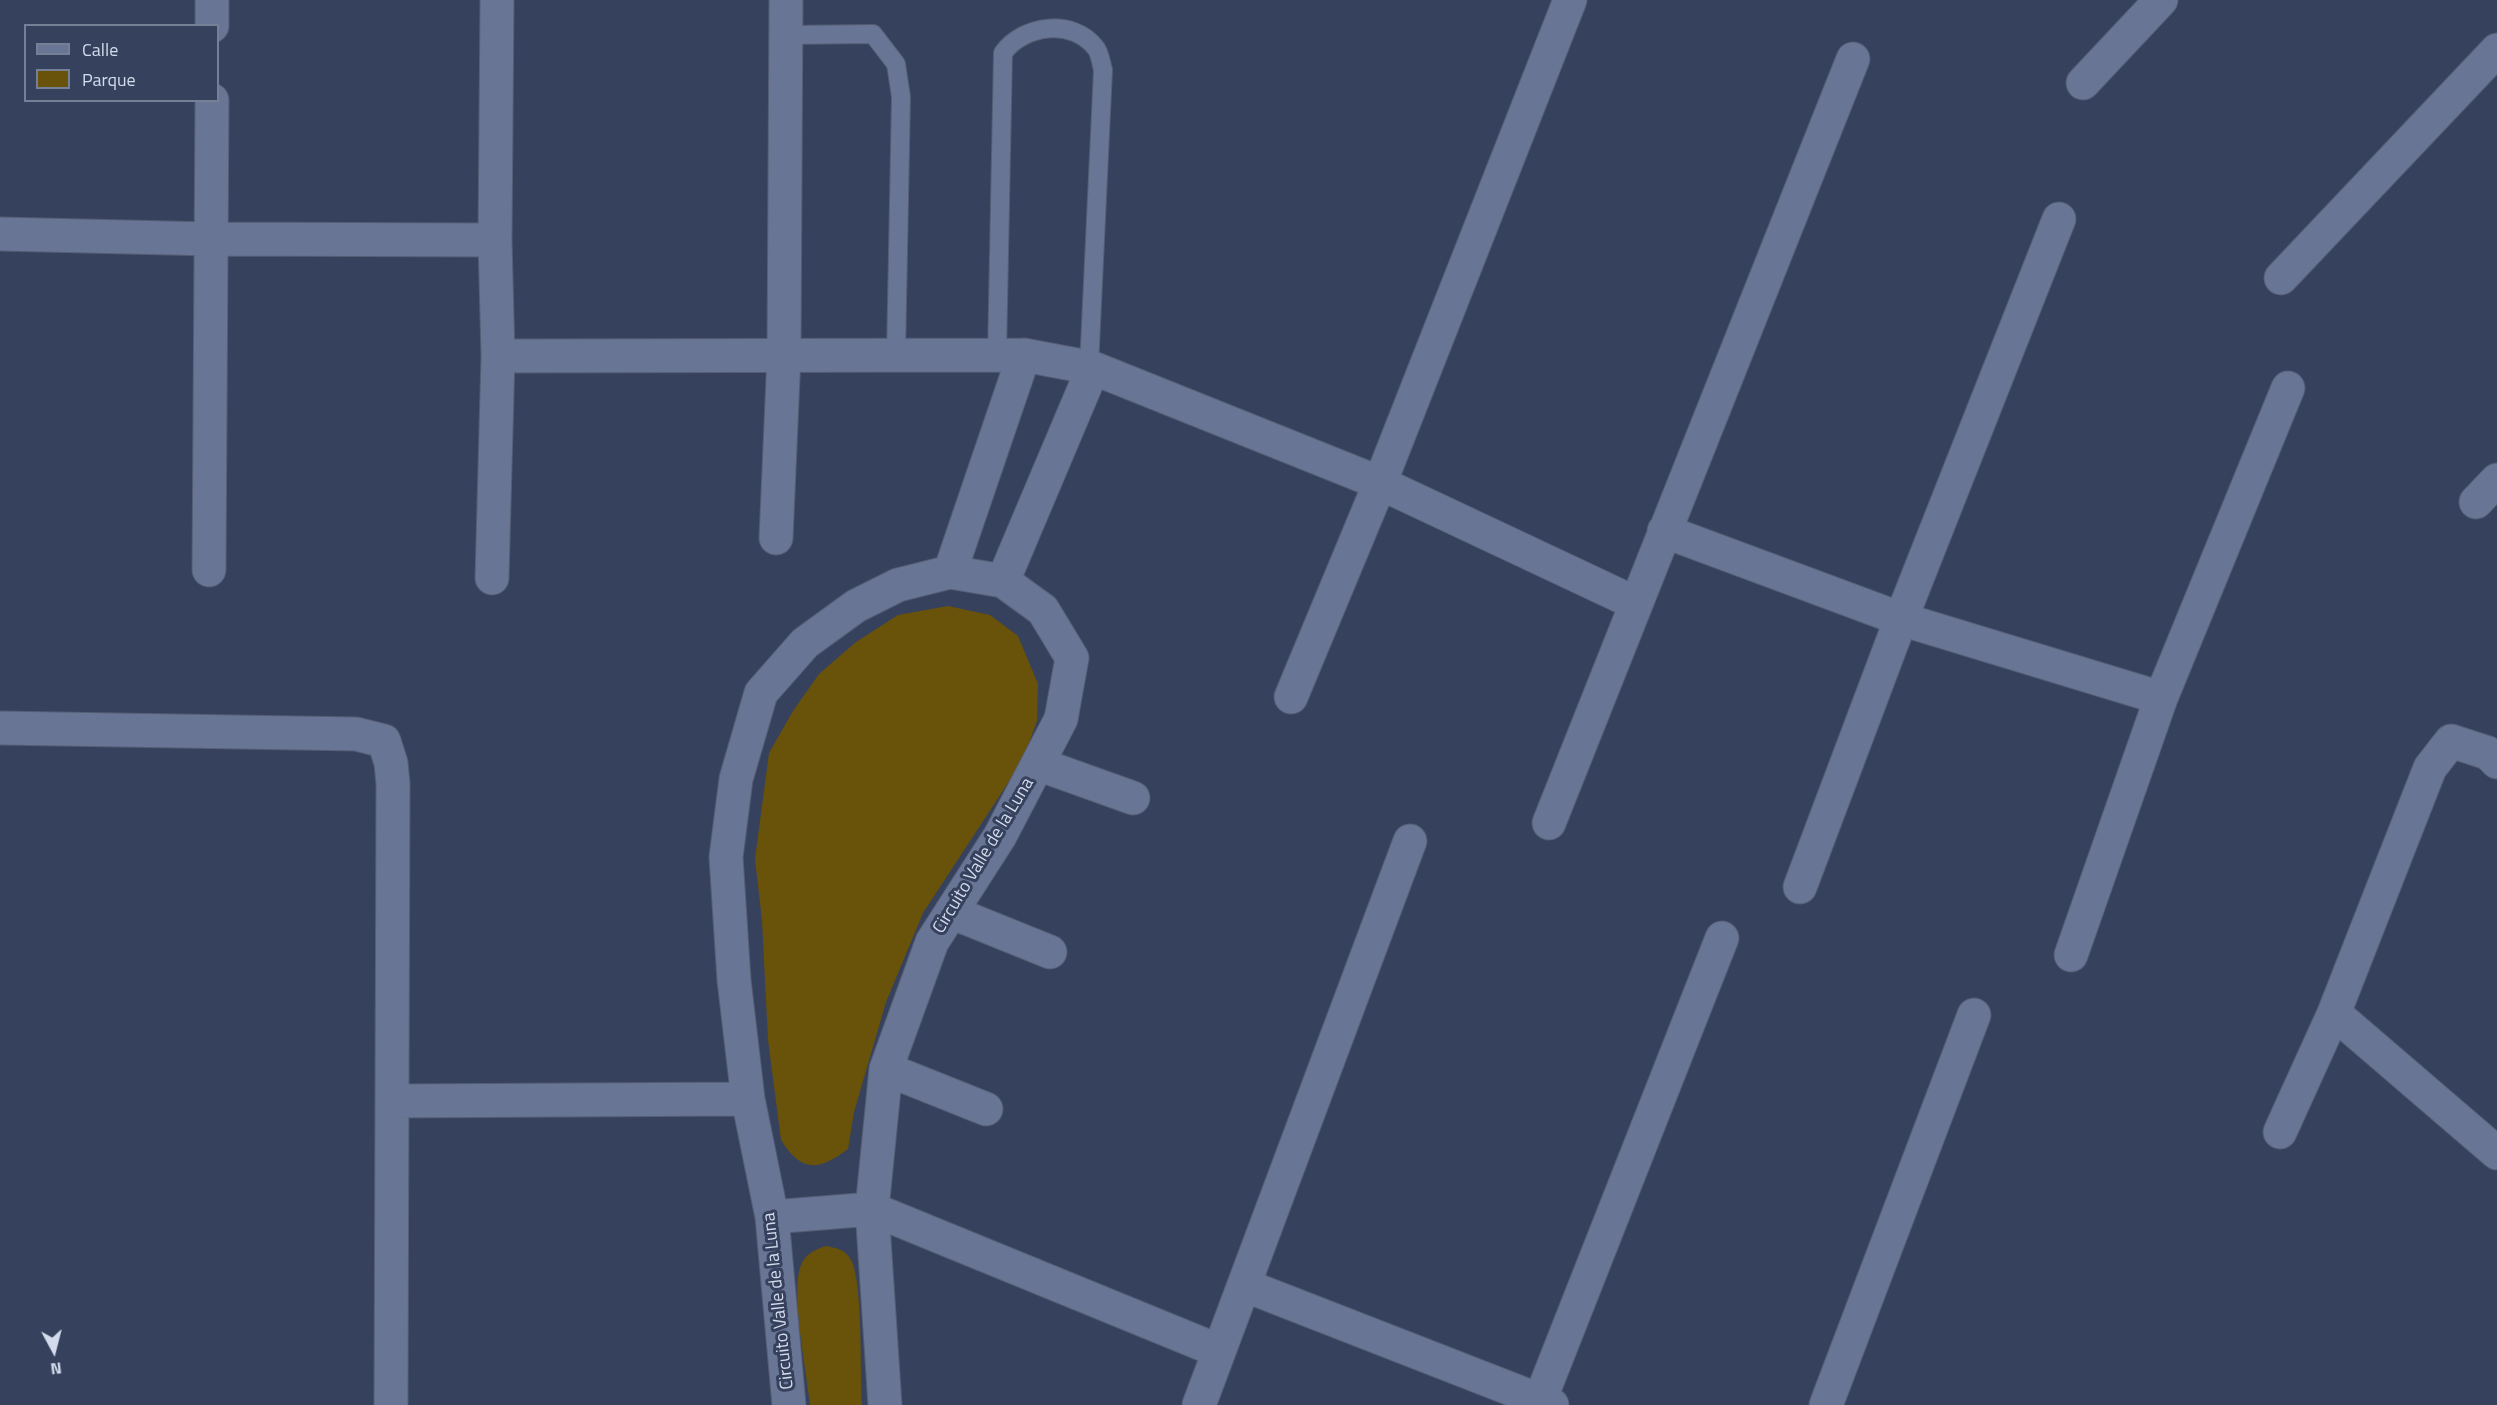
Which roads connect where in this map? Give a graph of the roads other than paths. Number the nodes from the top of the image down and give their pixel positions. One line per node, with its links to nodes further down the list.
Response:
1 (212, 0): 6 (street)
2 (497, 0): 15 (street)
3 (786, 0): 7 (street)
4 (1570, 0): 23 (street)
5 (2161, 0): 10 (street)
6 (212, 24)
7 (786, 35): 17 (street); 18 (lane)
8 (2497, 50): 16 (street)
9 (1853, 59): 24 (street)
10 (2083, 83)
11 (212, 102): 14 (street)
12 (2059, 219): 31 (street)
13 (0, 234): 14 (street)
14 (211, 239): 15 (street); 26 (street)
15 (495, 240): 20 (street)
16 (2282, 278)
17 (784, 355): 18 (street); 20 (street); 25 (street)
18 (896, 355): 19 (street)
19 (1010, 355): 21 (street); 21 (lane); 27 (street)
20 (498, 356): 28 (street)
21 (1091, 368): 23 (street); 29 (street)
22 (2288, 388): 33 (street)
23 (1380, 483): 30 (street); 32 (street)
24 (1664, 531): 30 (street); 31 (street)
25 (776, 538)
26 (209, 570)
27 (950, 572): 29 (street, Circuito Valle de la Luna); 48 (street, Circuito Valle de la Luna)
28 (492, 578)
29 (1003, 581): 36 (street, Circuito Valle de la Luna)
30 (1635, 603): 38 (street)
31 (1900, 619): 33 (street); 40 (street)
32 (1291, 697)
33 (2161, 699): 44 (street)
34 (0, 728): 49 (street)
35 (2497, 762): 45 (street)
36 (1038, 764): 37 (street); 41 (street, Circuito Valle de la Luna)
37 (1133, 798)
38 (1549, 823)
39 (1410, 841): 55 (street)
40 (1800, 887)
41 (951, 912): 43 (street); 47 (street, Circuito Valle de la Luna)
42 (1722, 938): 57 (street)
43 (1050, 952)
44 (2071, 955)
45 (2334, 1013): 51 (street); 52 (street)
46 (1974, 1015): 62 (street)
47 (885, 1069): 50 (street); 53 (street, Circuito Valle de la Luna)
48 (748, 1099): 49 (street); 54 (street, Circuito Valle de la Luna)
49 (392, 1101): 58 (street)
50 (986, 1109)
51 (2280, 1132)
52 (2497, 1154)
53 (872, 1209): 54 (street); 56 (street); 60 (street, Circuito Valle de la Luna)
54 (772, 1217): 59 (street, Circuito Valle de la Luna)
55 (1244, 1285): 56 (street); 57 (street)
56 (1220, 1351): 61 (street)
57 (1546, 1402)
58 (392, 1405)
59 (789, 1405)
60 (885, 1405)
61 (1199, 1405)
62 (1826, 1405)

